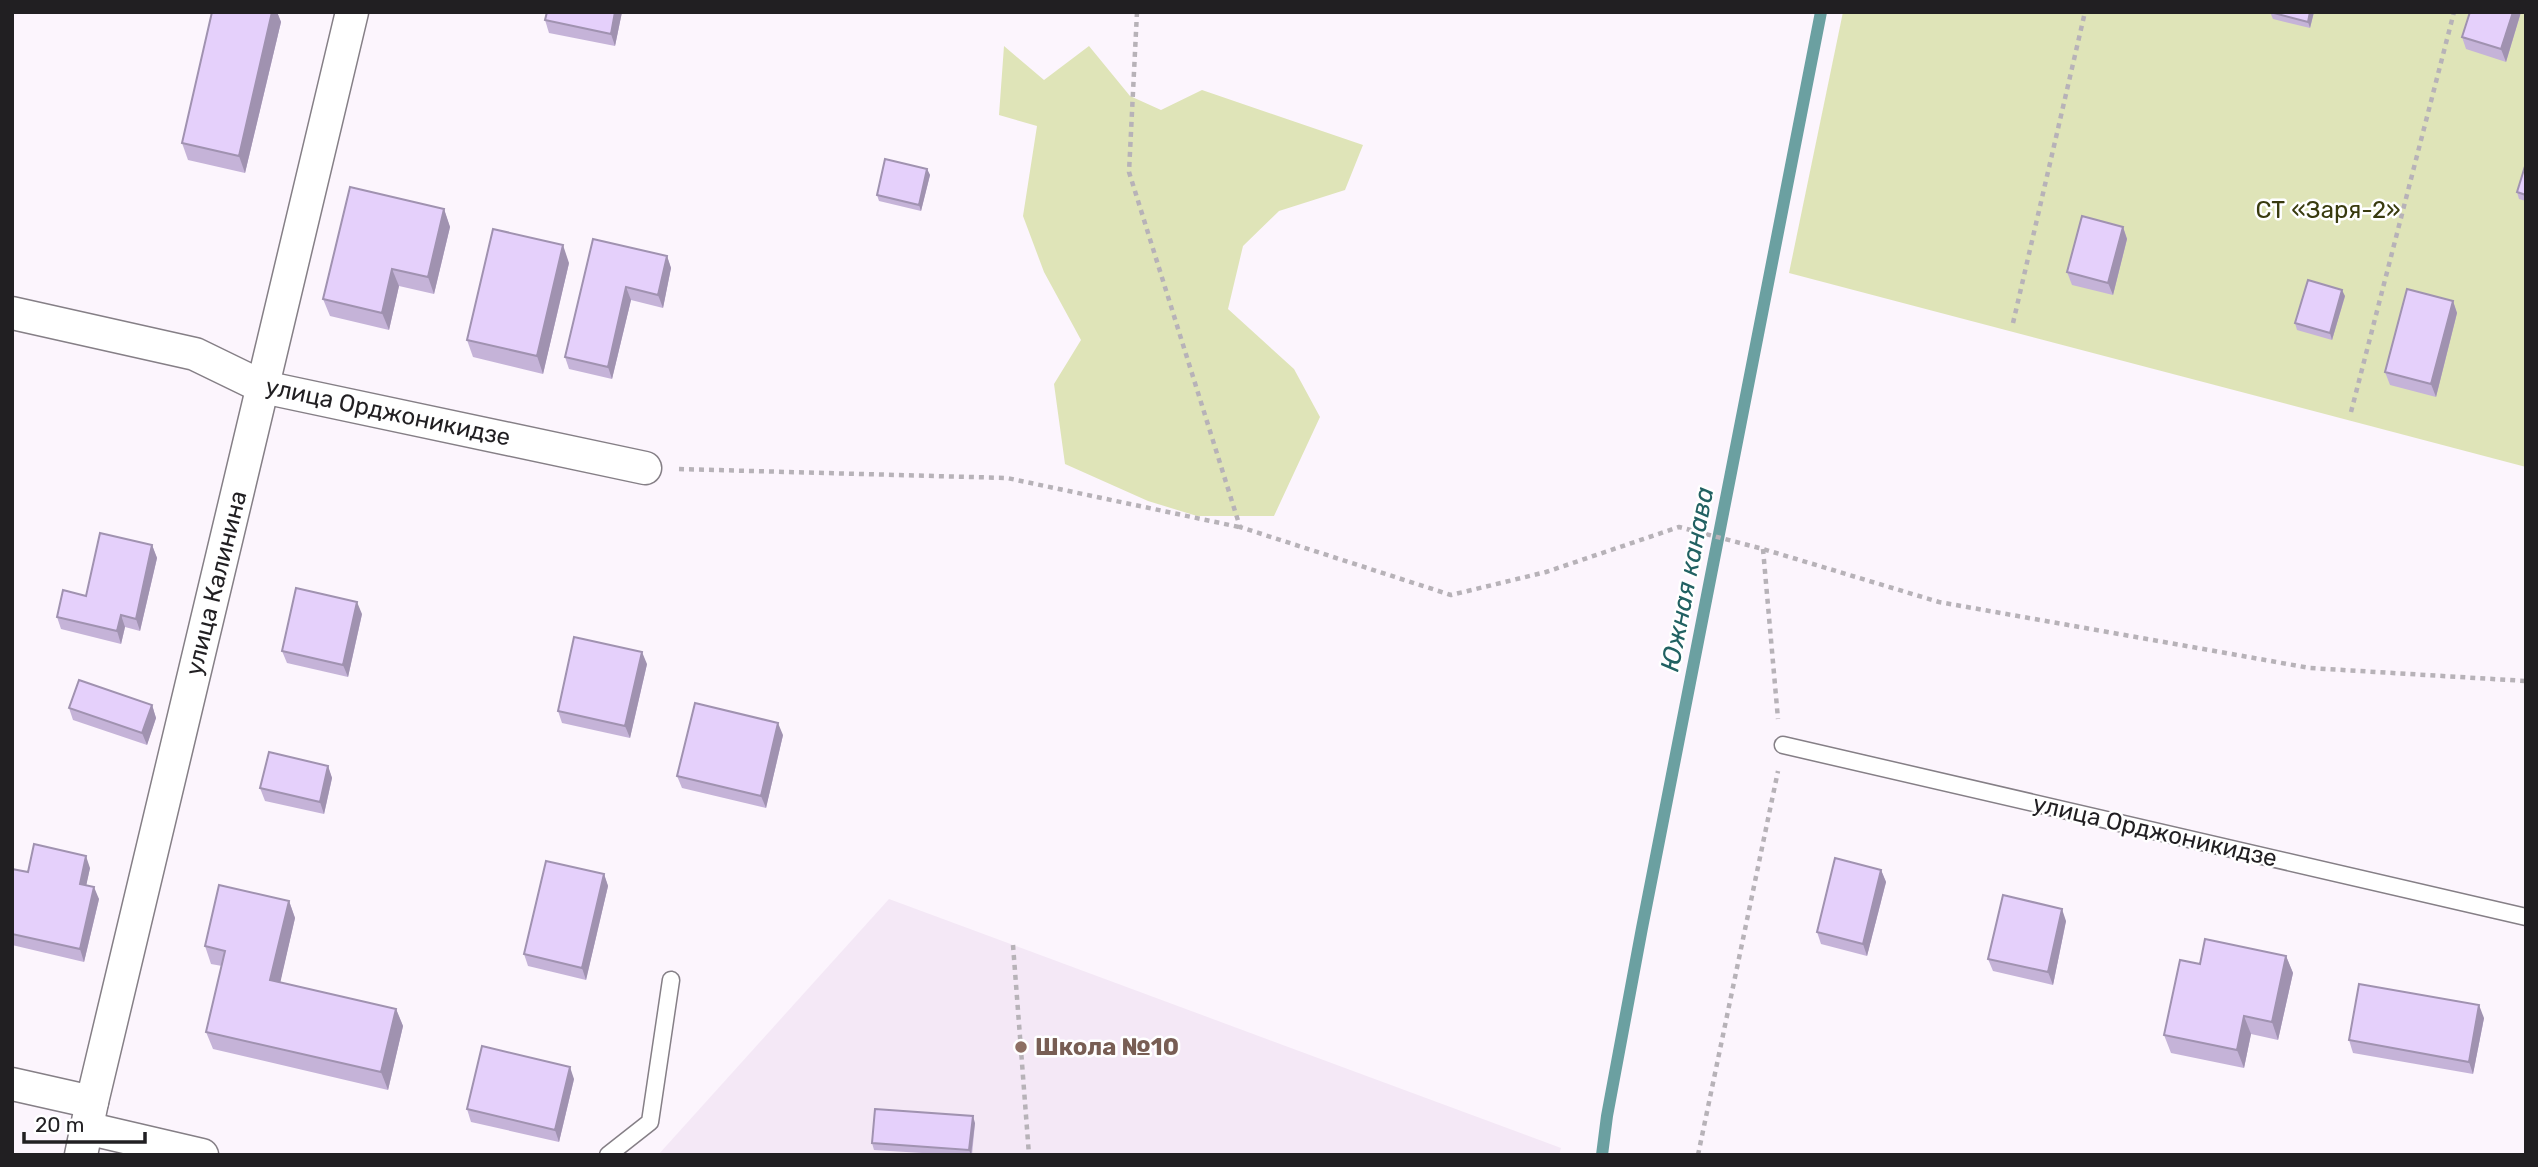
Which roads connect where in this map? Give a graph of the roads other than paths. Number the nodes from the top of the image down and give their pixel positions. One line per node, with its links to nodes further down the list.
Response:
1 (352, 12): 3 (street, улица Калинина)
2 (12, 313): 3 (street, улица Орджоникидзе)
3 (263, 387): 4 (street, улица Орджоникидзе); 9 (street, улица Калинина)
4 (645, 468)
5 (1783, 745): 6 (lane, улица Орджоникидзе)
6 (2526, 917)
7 (671, 980): 11 (lane)
8 (12, 1084): 9 (street)
9 (86, 1128): 10 (street)
10 (202, 1155)
11 (608, 1155)

